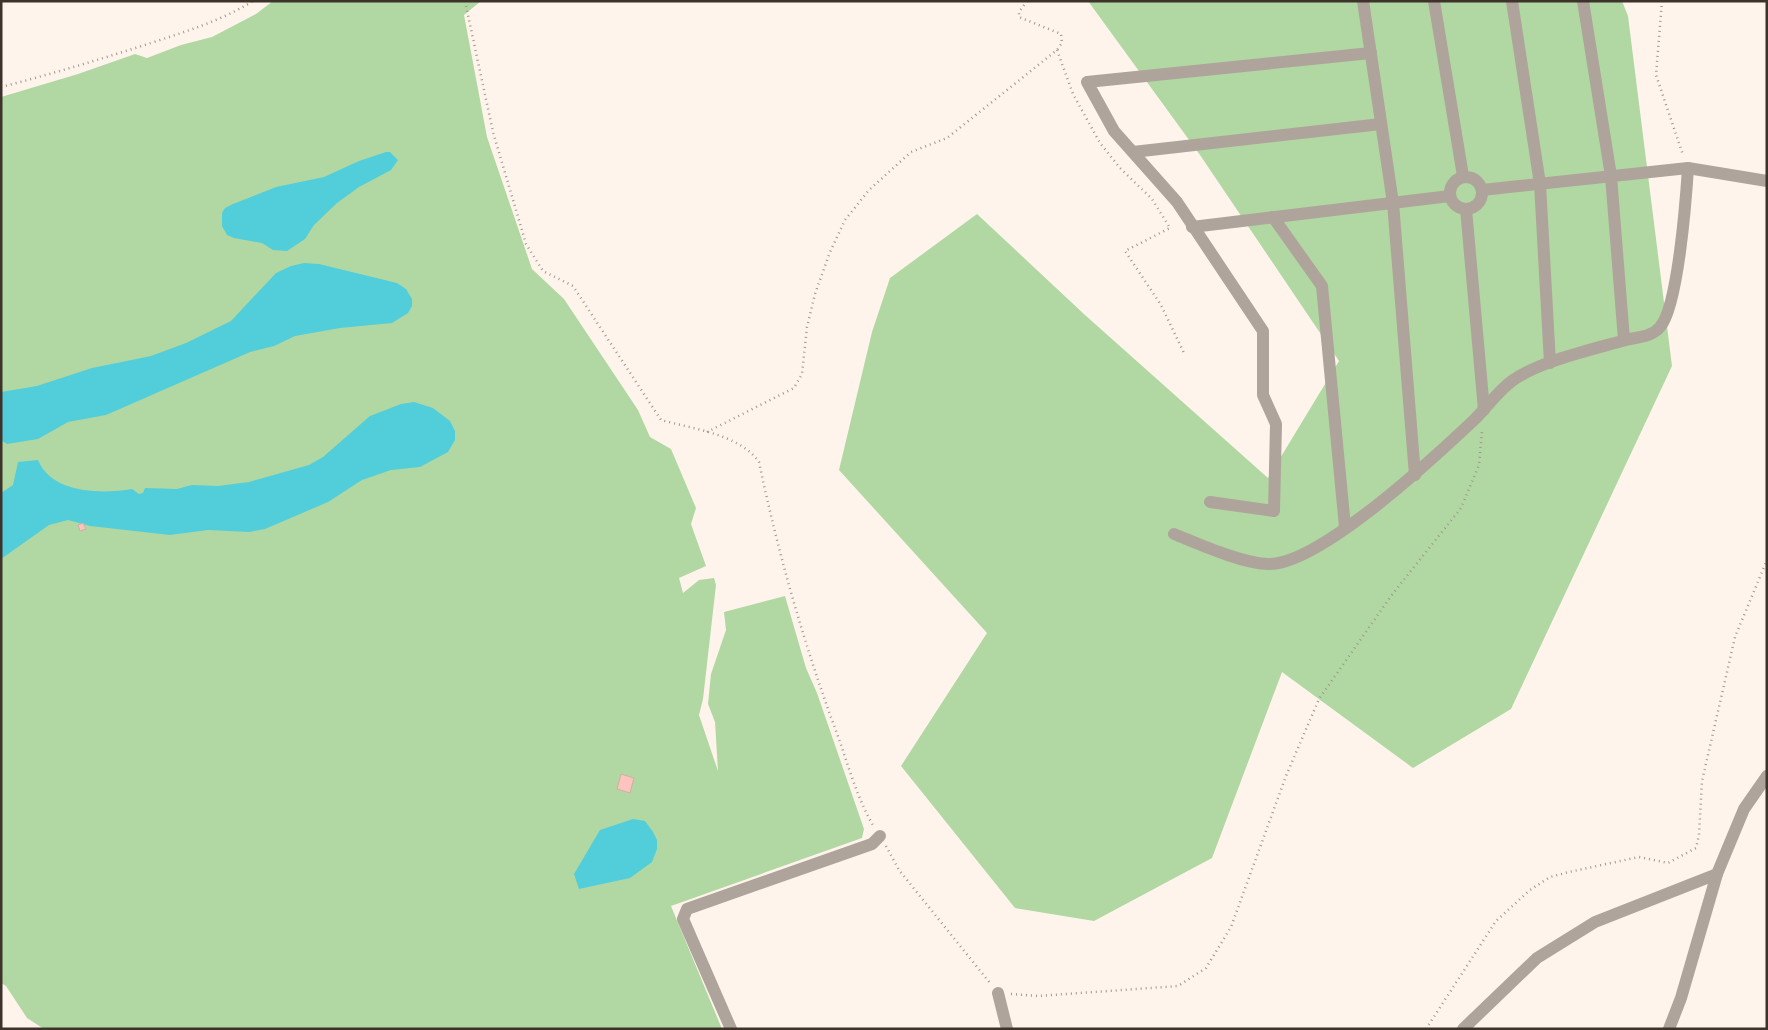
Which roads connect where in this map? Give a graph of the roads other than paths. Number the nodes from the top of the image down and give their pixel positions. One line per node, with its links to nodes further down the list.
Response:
1 (1363, 1): 5 (street)
2 (1434, 1): 9 (street)
3 (1512, 1): 12 (street)
4 (1584, 1): 10 (street)
5 (1371, 53): 6 (street); 7 (street)
6 (1381, 124): 7 (street); 15 (street)
7 (1133, 152): 18 (street)
8 (1688, 168): 10 (street); 11 (street); 19 (street)
9 (1463, 176): 13 (street); 14 (street)
10 (1611, 176): 12 (street); 19 (street)
11 (1767, 181)
12 (1540, 184): 13 (street); 20 (street)
13 (1482, 190): 16 (street)
14 (1450, 196): 15 (street); 16 (street)
15 (1393, 202): 17 (street); 22 (street)
16 (1466, 209): 21 (street)
17 (1273, 217): 18 (street); 24 (street)
18 (1192, 227): 23 (street)
19 (1624, 340): 20 (street)
20 (1550, 363): 21 (street)
21 (1484, 410): 22 (street)
22 (1415, 475): 24 (street)
23 (1210, 502)
24 (1345, 527): 25 (street)
25 (1174, 534)
26 (1767, 776): 28 (street)
27 (880, 836): 30 (street)
28 (1717, 874): 32 (street); 33 (street)
29 (998, 993): 31 (street)
30 (731, 1029)
31 (1007, 1029)
32 (1463, 1029)
33 (1669, 1029)

